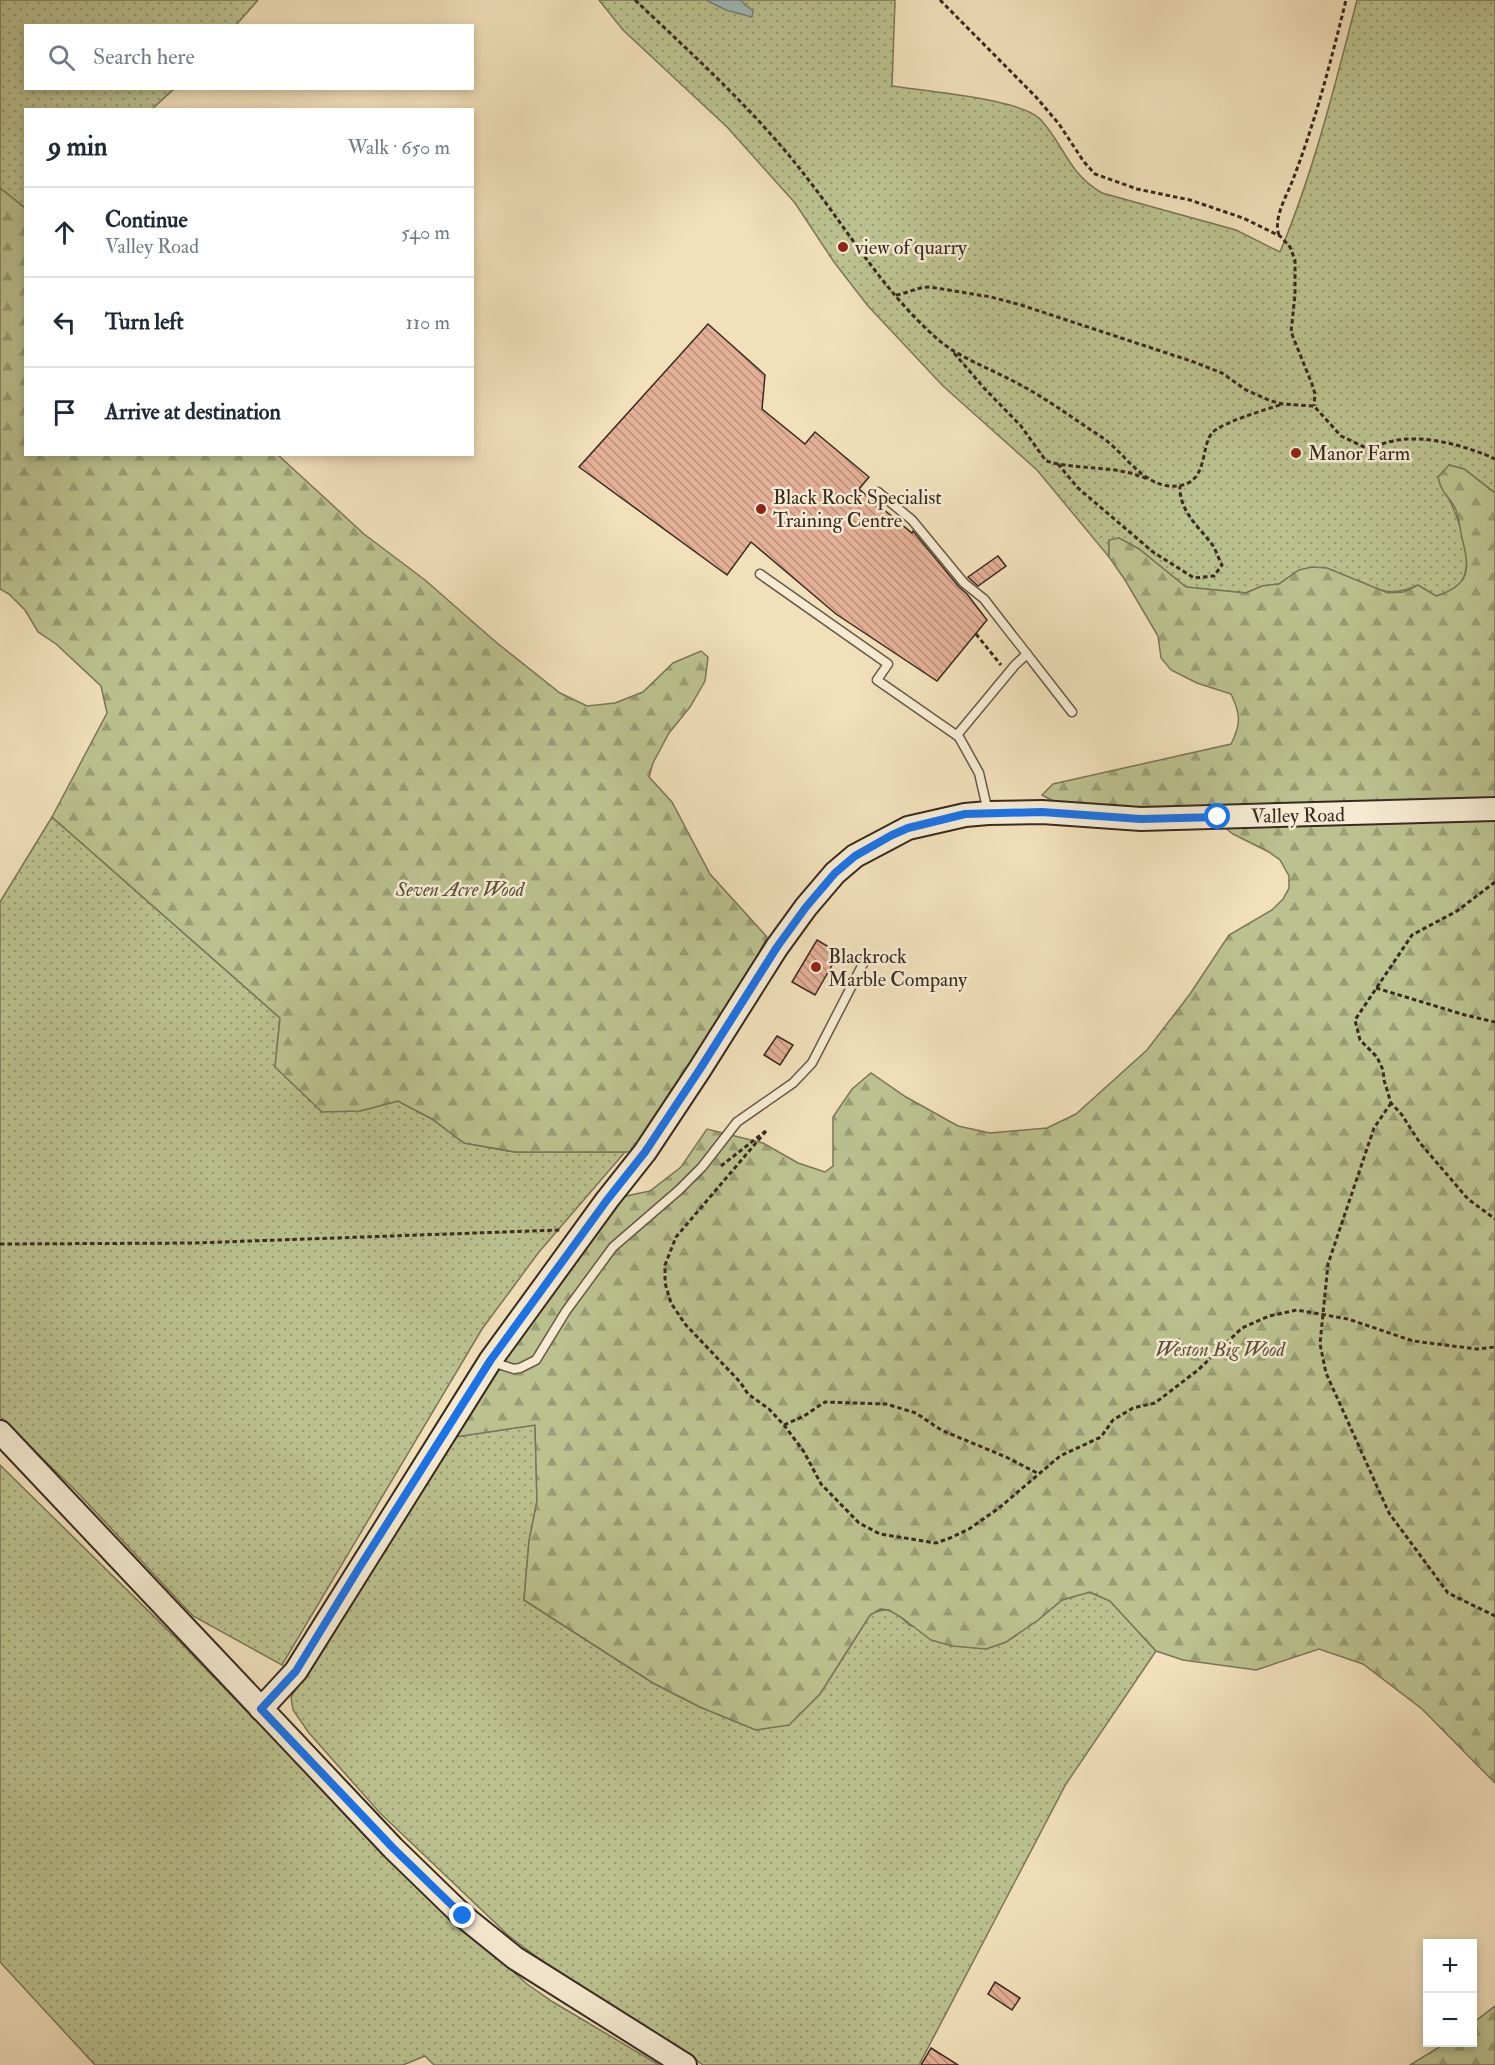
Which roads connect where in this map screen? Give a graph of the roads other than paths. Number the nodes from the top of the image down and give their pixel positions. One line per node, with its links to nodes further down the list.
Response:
1 (878, 492): 3 (lane)
2 (760, 574): 5 (lane)
3 (1027, 654): 4 (lane); 5 (lane)
4 (1072, 712)
5 (957, 735): 7 (lane)
6 (1495, 808): 7 (street, Valley Road)
7 (988, 813): 9 (street, Valley Road)
8 (866, 960): 9 (lane)
9 (490, 1361): 11 (street, Valley Road)
10 (0, 1432): 11 (street)
11 (261, 1709): 12 (street)
12 (685, 2065)

